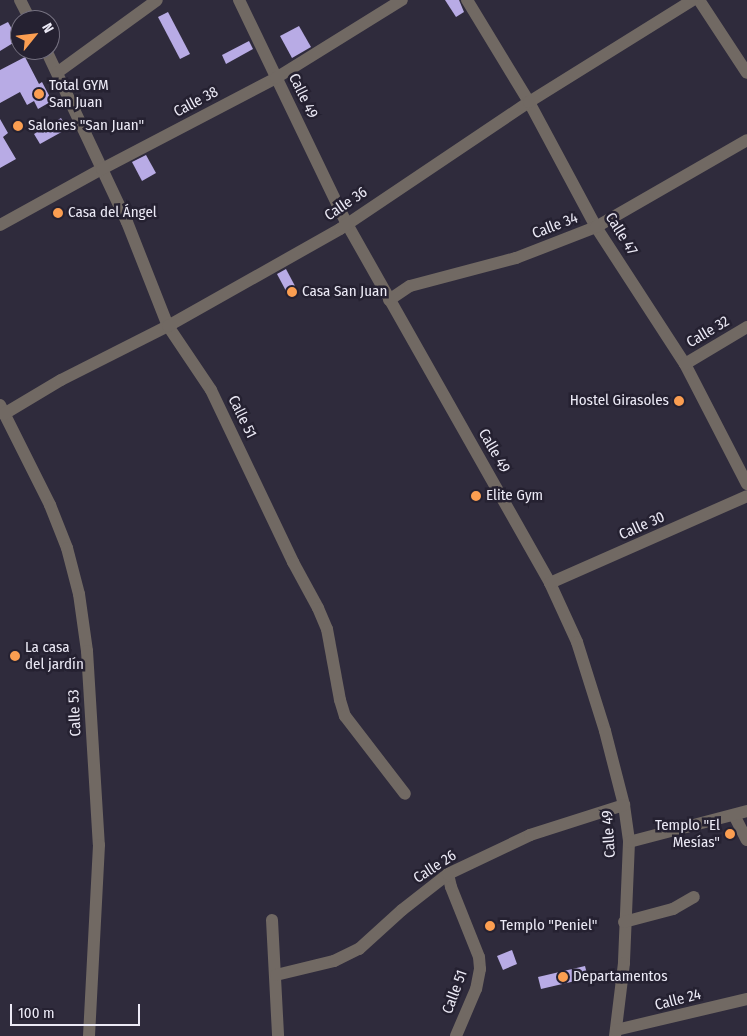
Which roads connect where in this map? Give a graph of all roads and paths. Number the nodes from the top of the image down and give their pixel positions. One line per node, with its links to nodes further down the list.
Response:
1 (156, 0): 8 (street)
2 (239, 0): 10 (street, Calle 49)
3 (402, 0): 10 (street, Calle 38)
4 (467, 0): 11 (street, Calle 47)
5 (694, 0): 11 (street, Calle 36)
6 (699, 0): 9 (street)
7 (51, 60): 8 (street, Calle 51)
8 (58, 72): 13 (street, Calle 51)
9 (747, 73)
10 (276, 78): 13 (street, Calle 38); 14 (street, Calle 49)
11 (529, 102): 14 (street, Calle 36); 16 (street, Calle 47)
12 (747, 140): 16 (street, Calle 34)
13 (102, 168): 15 (street, Calle 38); 18 (street, Calle 51)
14 (347, 224): 17 (street, Calle 49); 18 (street, Calle 36)
15 (0, 225)
16 (596, 227): 17 (street, Calle 34); 20 (street, Calle 47)
17 (389, 300): 24 (street, Calle 49)
18 (168, 326): 21 (street, Calle 36); 25 (street, Calle 51)
19 (747, 327): 20 (street, Calle 32)
20 (685, 364): 22 (street, Calle 47)
21 (2, 410): 38 (street, Calle 53)
22 (747, 484)
23 (747, 496): 24 (street, Calle 30)
24 (550, 583): 26 (street, Calle 49)
25 (405, 794)
26 (624, 805): 30 (street, Calle 49); 31 (street, Calle 26)
27 (747, 810): 28 (street)
28 (734, 815): 29 (street); 30 (street)
29 (747, 840)
30 (629, 842): 34 (street, Calle 49)
31 (448, 874): 35 (street, Calle 26); 40 (street, Calle 51)
32 (694, 898): 34 (street)
33 (272, 920): 35 (street)
34 (624, 922): 37 (street, Calle 49)
35 (276, 975): 39 (street)
36 (747, 999): 37 (street, Calle 24)
37 (615, 1033)
38 (89, 1036)
39 (278, 1036)
40 (456, 1036)

